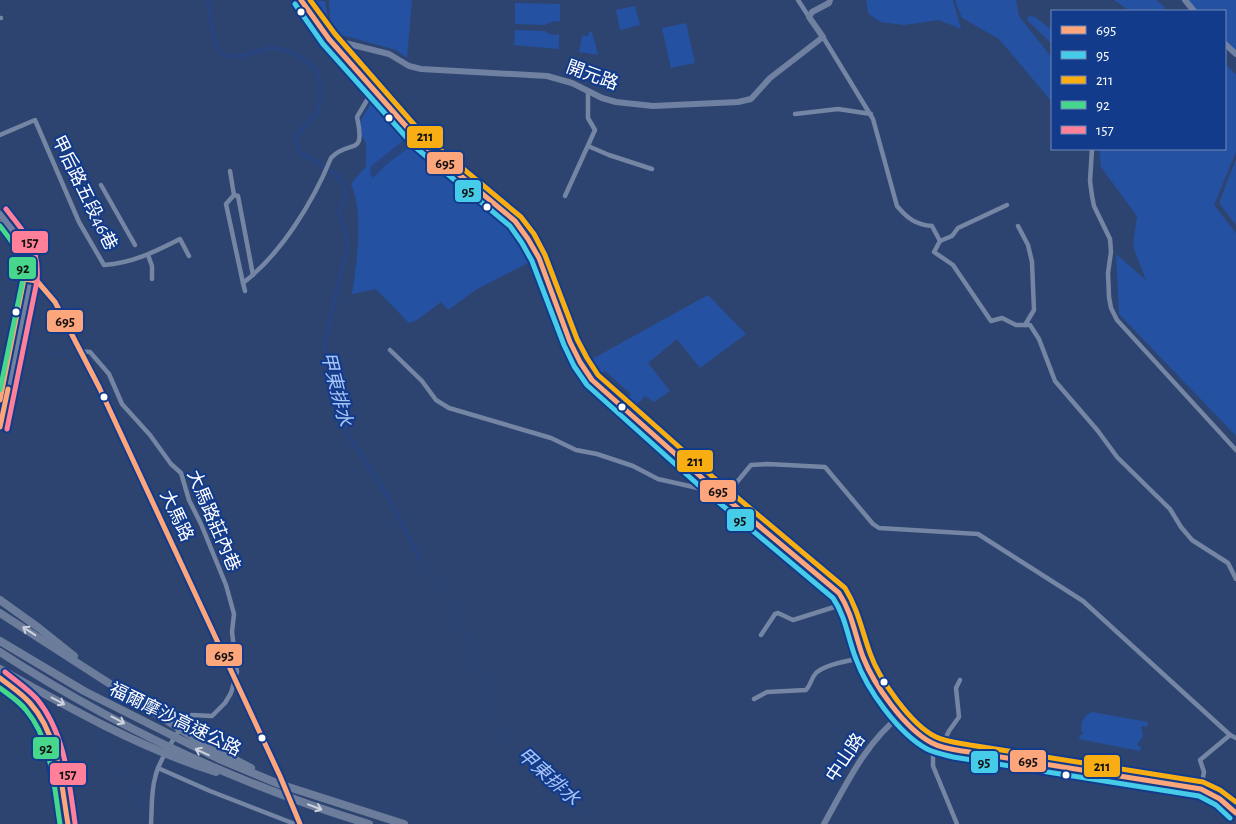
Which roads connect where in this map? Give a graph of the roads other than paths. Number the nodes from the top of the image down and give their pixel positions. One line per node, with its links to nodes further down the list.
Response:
1 (301, 0): 8 (street)
2 (798, 0): 6 (street)
3 (830, 0): 6 (street)
4 (1185, 0): 5 (street)
5 (1193, 10)
6 (809, 17): 7 (street)
7 (823, 36): 12 (street, 開元路); 14 (street)
8 (329, 39): 11 (street); 12 (street, 開元路)
9 (1226, 45): 10 (street)
10 (1236, 54)
11 (373, 90): 30 (street); 41 (street)
12 (588, 91): 16 (street)
13 (794, 114): 14 (street)
14 (871, 114): 26 (street)
15 (0, 135): 28 (street, 甲后路五段46巷)
16 (588, 146): 18 (street); 22 (street)
17 (1092, 150): 40 (street)
18 (652, 168)
19 (230, 170): 21 (street)
20 (101, 185): 27 (street)
21 (234, 195): 30 (street); 33 (street)
22 (565, 196)
23 (1007, 205): 26 (street)
24 (1, 218): 31 (street)
25 (1018, 226): 35 (street)
26 (940, 241): 35 (street)
27 (135, 245)
28 (148, 255): 29 (street, 甲后路五段46巷); 32 (street)
29 (189, 256)
30 (253, 275): 33 (street)
31 (27, 280): 37 (street, 大馬路); 38 (street); 39 (street)
32 (152, 280)
33 (243, 283): 34 (street)
34 (245, 292)
35 (1025, 325): 43 (street)
36 (390, 350): 41 (street)
37 (79, 351): 53 (street, 大馬路); 53 (street, 大馬路莊內巷)
38 (0, 400)
39 (0, 427)
40 (1236, 450)
41 (720, 494): 42 (street)
42 (728, 499): 45 (street); 59 (street)
43 (1236, 579)
44 (0, 600): 55 (highway)
45 (847, 603): 47 (street); 50 (street)
46 (0, 613): 55 (highway, one-way to 46)
47 (761, 635)
48 (0, 641): 64 (highway, 福爾摩沙高速公路, one-way to 48)
49 (0, 652): 65 (highway, 福爾摩沙高速公路, one-way to 65)
50 (863, 658): 57 (street); 58 (street)
51 (0, 669): 65 (highway, one-way to 65)
52 (0, 678): 70 (street)
53 (235, 680): 63 (street); 64 (street, 大馬路)
54 (960, 680): 62 (street)
55 (112, 684): 64 (highway)
56 (0, 686): 69 (street)
57 (754, 698)
58 (901, 715): 61 (street); 76 (street, 中山路)
59 (1230, 734): 60 (street); 66 (street)
60 (1236, 738)
61 (933, 744): 62 (street); 77 (street)
62 (942, 746): 66 (street)
63 (158, 768): 71 (street); 72 (street)
64 (280, 780): 75 (highway, 福爾摩沙高速公路)
65 (253, 783): 74 (highway, 福爾摩沙高速公路, one-way to 74)
66 (1201, 789): 68 (street)
67 (294, 811): 73 (street)
68 (1236, 813)
69 (63, 824)
70 (68, 824)
71 (151, 824)
72 (296, 824)
73 (300, 824)
74 (369, 824)
75 (404, 824)
76 (824, 824)
77 (957, 824)

